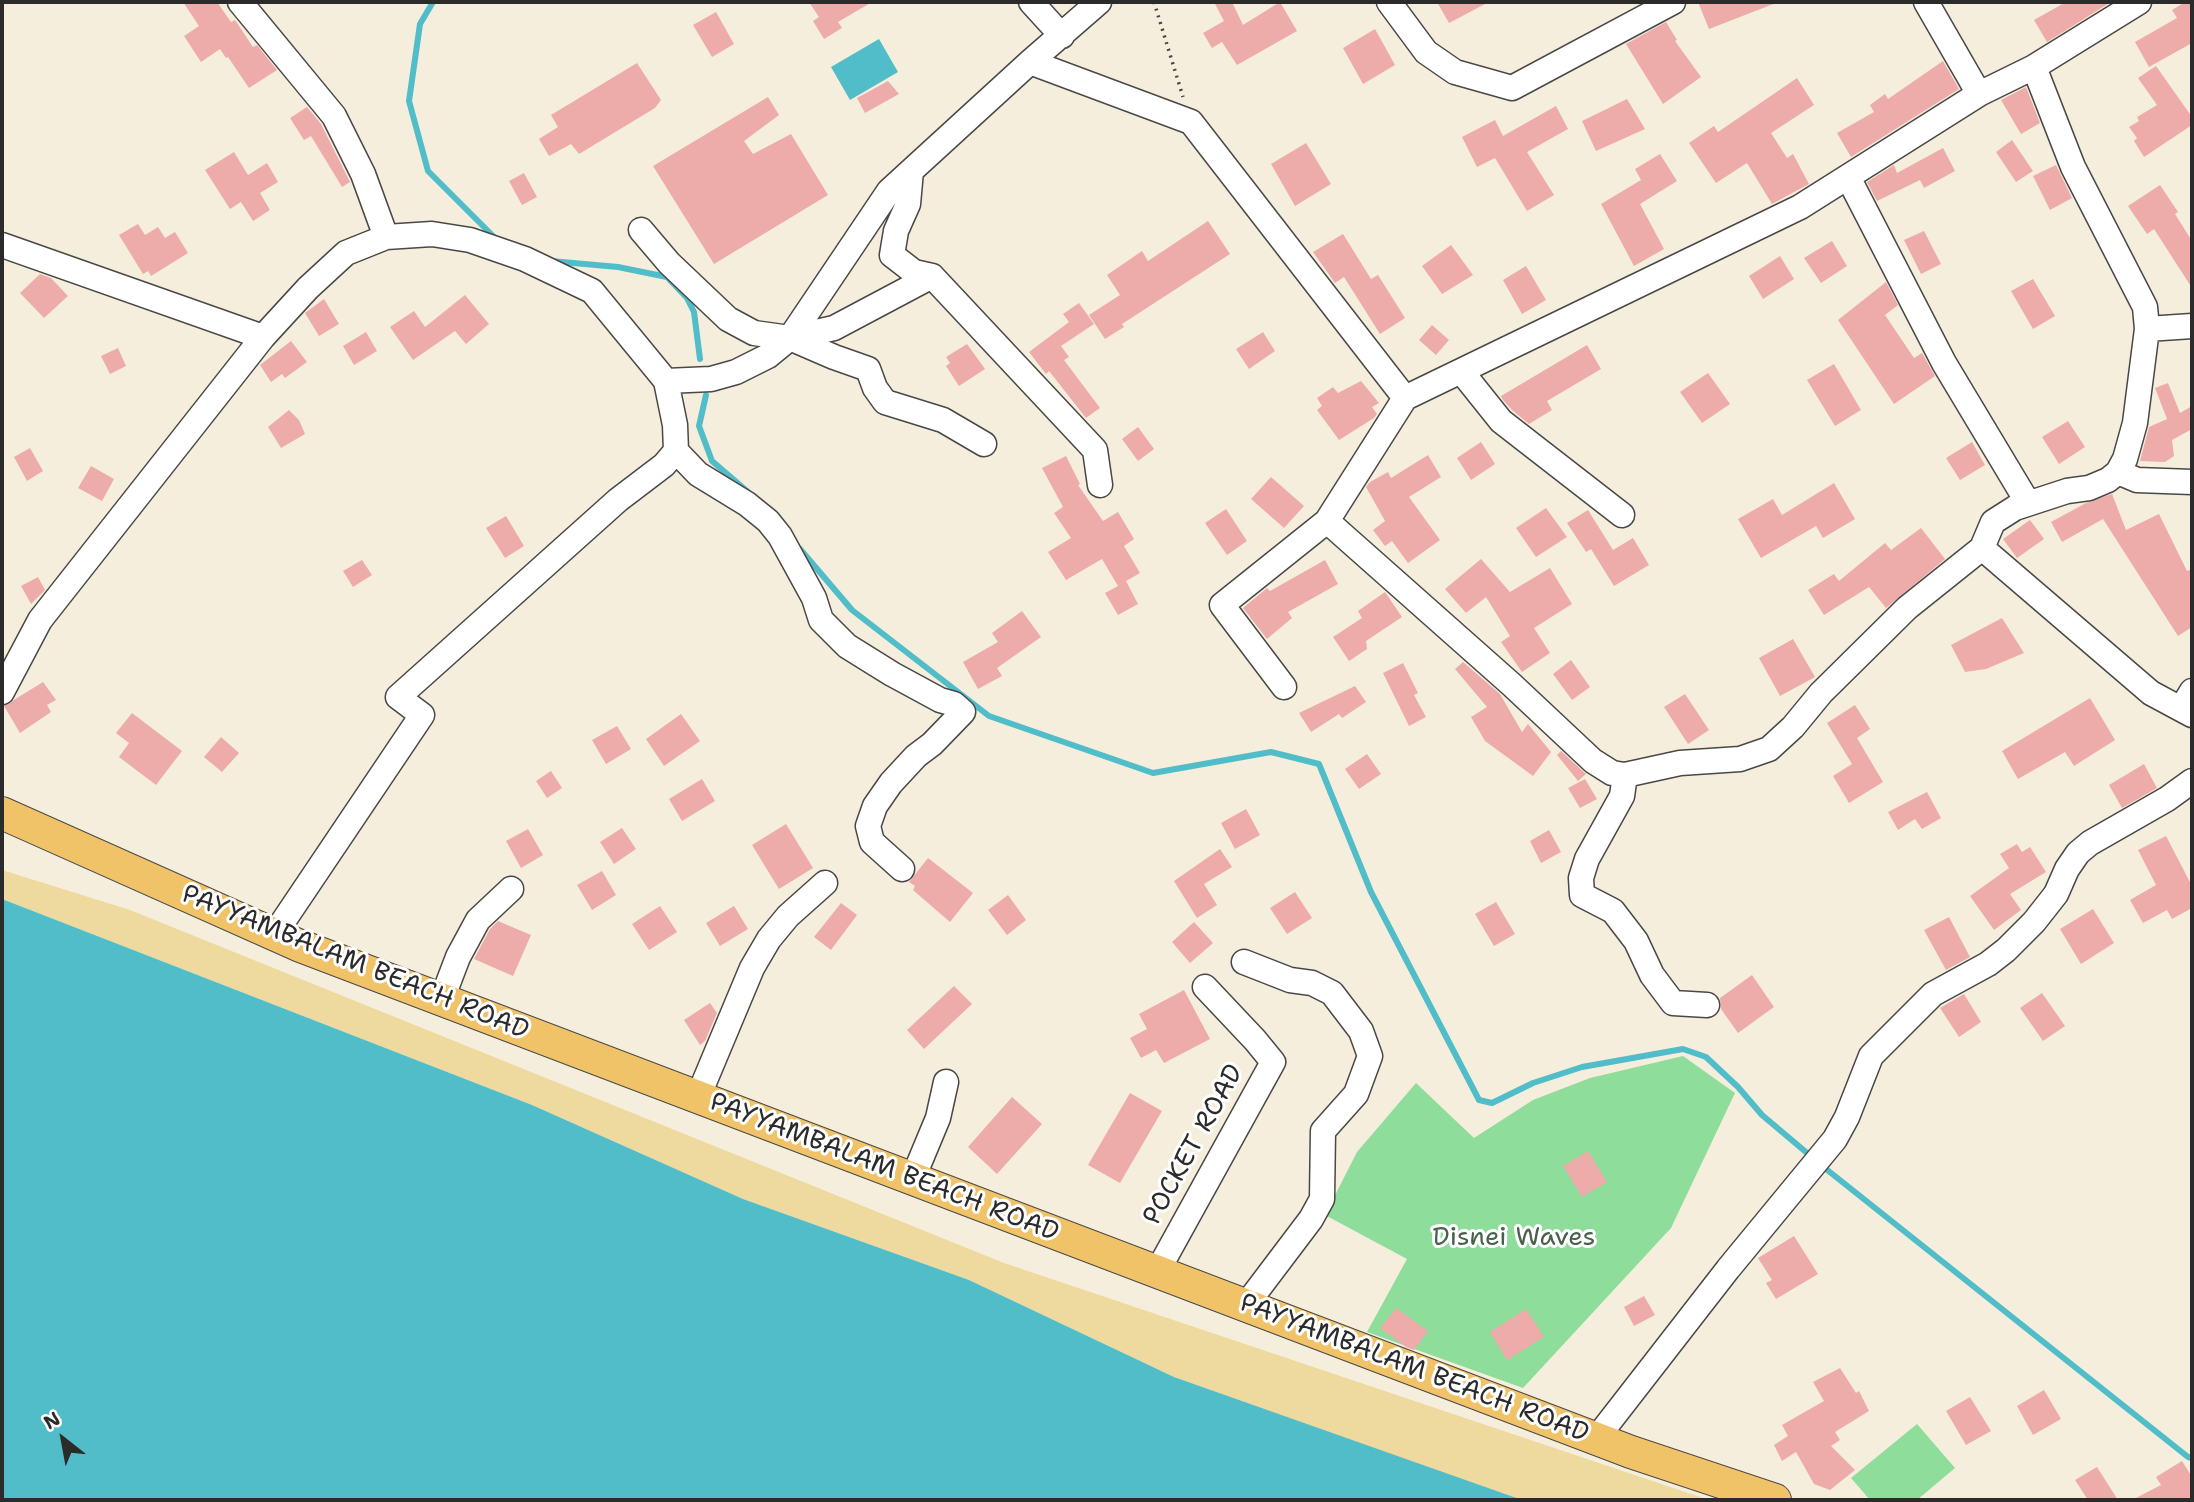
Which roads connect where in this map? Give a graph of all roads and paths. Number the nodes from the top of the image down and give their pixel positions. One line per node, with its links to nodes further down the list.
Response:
1 (240, 2): 17 (street)
2 (1031, 2): 9 (street)
3 (1099, 2): 9 (street)
4 (1154, 2): 13 (path)
5 (1389, 2): 6 (street)
6 (1673, 2)
7 (1926, 2): 12 (street)
8 (2139, 2): 11 (street)
9 (1062, 36): 10 (street)
10 (1030, 62): 13 (street); 14 (street)
11 (2034, 67): 12 (street); 21 (street)
12 (1979, 94): 15 (street)
13 (1191, 122): 26 (street)
14 (911, 171): 19 (street); 23 (street)
15 (1848, 177): 24 (street); 32 (street)
16 (641, 230): 23 (street)
17 (386, 237): 22 (street); 25 (street)
18 (2, 245): 22 (street)
19 (932, 276): 23 (street); 31 (street)
20 (2192, 326): 21 (street)
21 (2147, 329): 29 (street)
22 (263, 337): 37 (street)
23 (790, 338): 25 (street); 27 (street)
24 (1461, 371): 26 (street); 33 (street)
25 (666, 381): 28 (street)
26 (1405, 398): 34 (street)
27 (984, 444)
28 (676, 451): 42 (street); 45 (street)
29 (2118, 472): 30 (street); 32 (street)
30 (2192, 482)
31 (1100, 485)
32 (2028, 503): 35 (street)
33 (1622, 515)
34 (1327, 521): 36 (street); 39 (street)
35 (1982, 548): 38 (street); 39 (street)
36 (1284, 687)
37 (2, 692)
38 (2188, 705)
39 (1625, 775): 49 (street)
40 (2192, 781): 55 (street)
41 (2, 813): 45 (main road, PAYYAMBALAM BEACH ROAD)
42 (902, 869)
43 (825, 883): 51 (street)
44 (511, 889): 48 (street)
45 (274, 935): 48 (main road, PAYYAMBALAM BEACH ROAD)
46 (1244, 962): 54 (street)
47 (1205, 987): 53 (street, POCKET ROAD)
48 (442, 999): 51 (main road, PAYYAMBALAM BEACH ROAD)
49 (1707, 1005)
50 (946, 1082): 52 (street)
51 (698, 1097): 52 (main road, PAYYAMBALAM BEACH ROAD)
52 (913, 1178): 53 (main road, PAYYAMBALAM BEACH ROAD)
53 (1157, 1272): 54 (main road, PAYYAMBALAM BEACH ROAD)
54 (1246, 1305): 55 (main road, PAYYAMBALAM BEACH ROAD)
55 (1596, 1439): 56 (main road, PAYYAMBALAM BEACH ROAD)
56 (1775, 1500)

